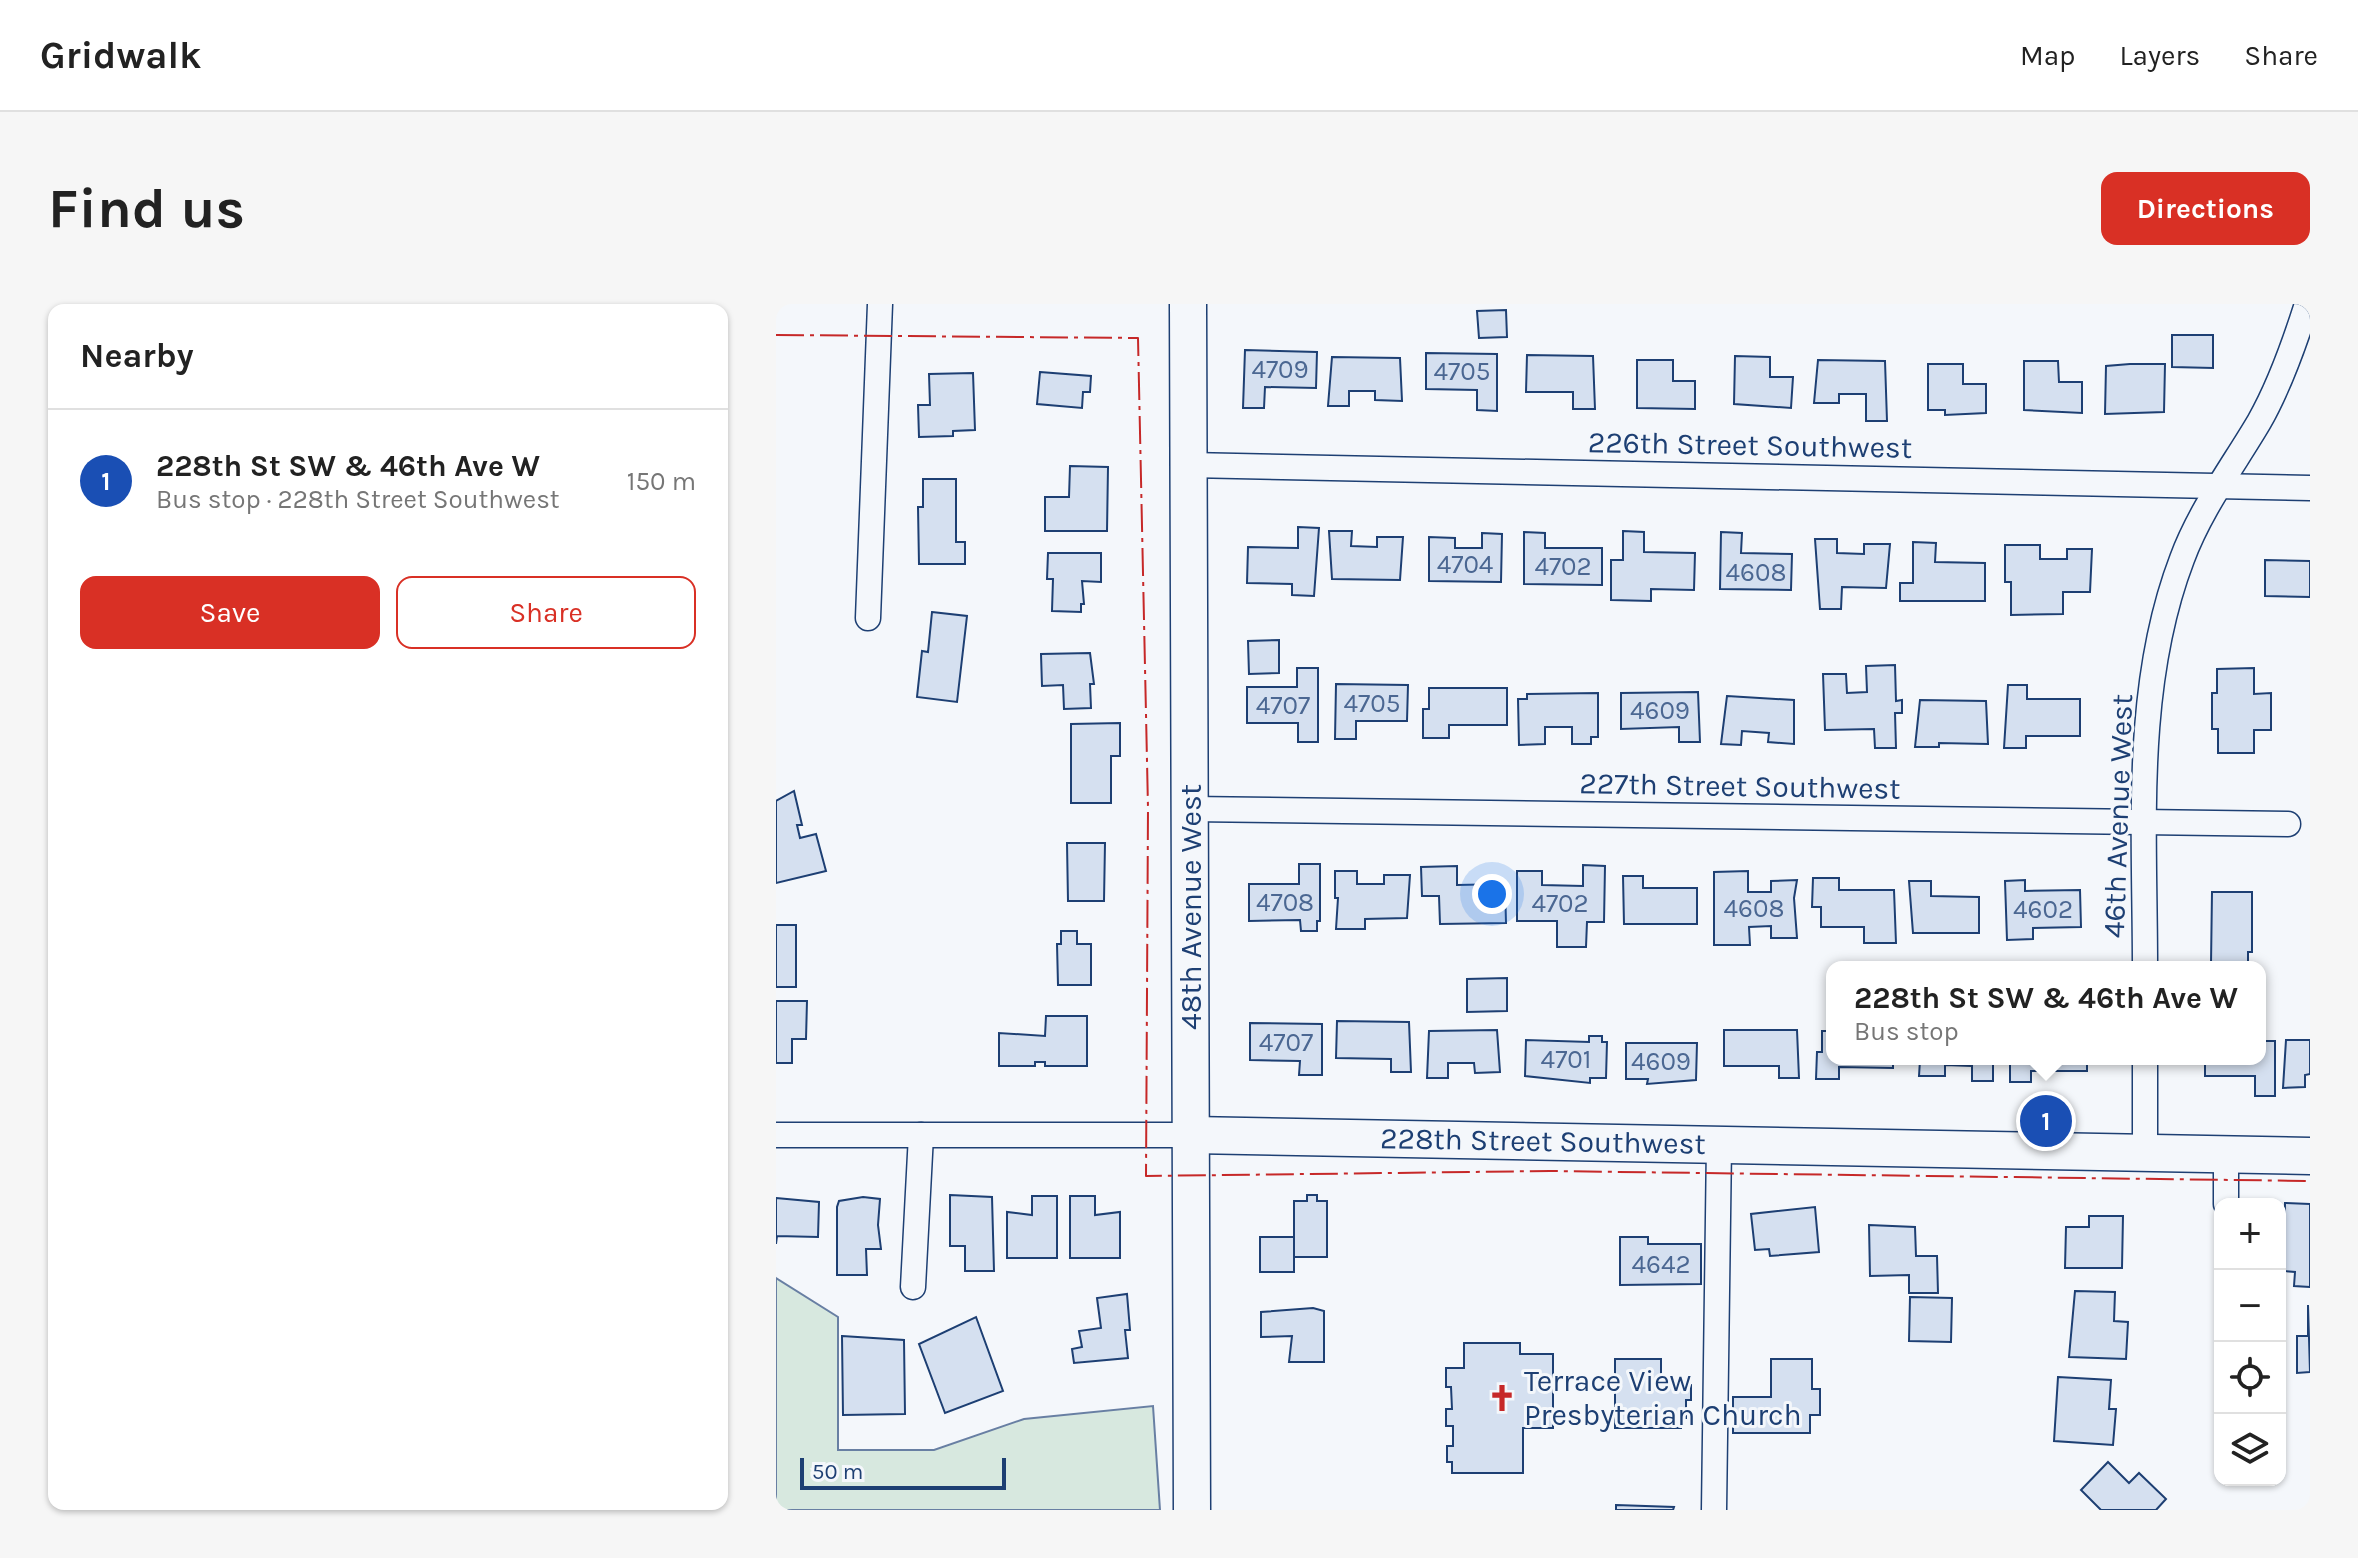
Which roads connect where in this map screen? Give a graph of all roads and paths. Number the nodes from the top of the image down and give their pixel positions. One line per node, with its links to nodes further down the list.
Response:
1 (880, 304): 7 (street)
2 (1188, 304): 4 (main road, 48th Avenue West)
3 (2307, 304): 5 (street, 46th Avenue West)
4 (1189, 465): 5 (street, 226th Street Southwest); 8 (main road, 48th Avenue West)
5 (2218, 487): 6 (street, 226th Street Southwest); 9 (street, 46th Avenue West)
6 (2310, 488)
7 (868, 618)
8 (1190, 809): 9 (street, 227th Street Southwest); 15 (main road, 48th Avenue West)
9 (2146, 824): 10 (street, 227th Street Southwest); 11 (street, 46th Avenue West)
10 (2288, 824)
11 (2145, 961)
12 (2145, 1065): 17 (street)
13 (776, 1135): 14 (street, 228th Street Southwest)
14 (921, 1135): 15 (street, 228th Street Southwest); 21 (street)
15 (1192, 1135): 16 (main road, 228th Street Southwest); 22 (main road, 48th Avenue West)
16 (1719, 1144): 17 (main road, 228th Street Southwest); 23 (street)
17 (2145, 1154): 18 (main road, 228th Street Southwest)
18 (2226, 1156): 19 (main road, 228th Street Southwest); 20 (street)
19 (2310, 1156)
20 (2226, 1198)
21 (913, 1287)
22 (1192, 1510)
23 (1714, 1510)

